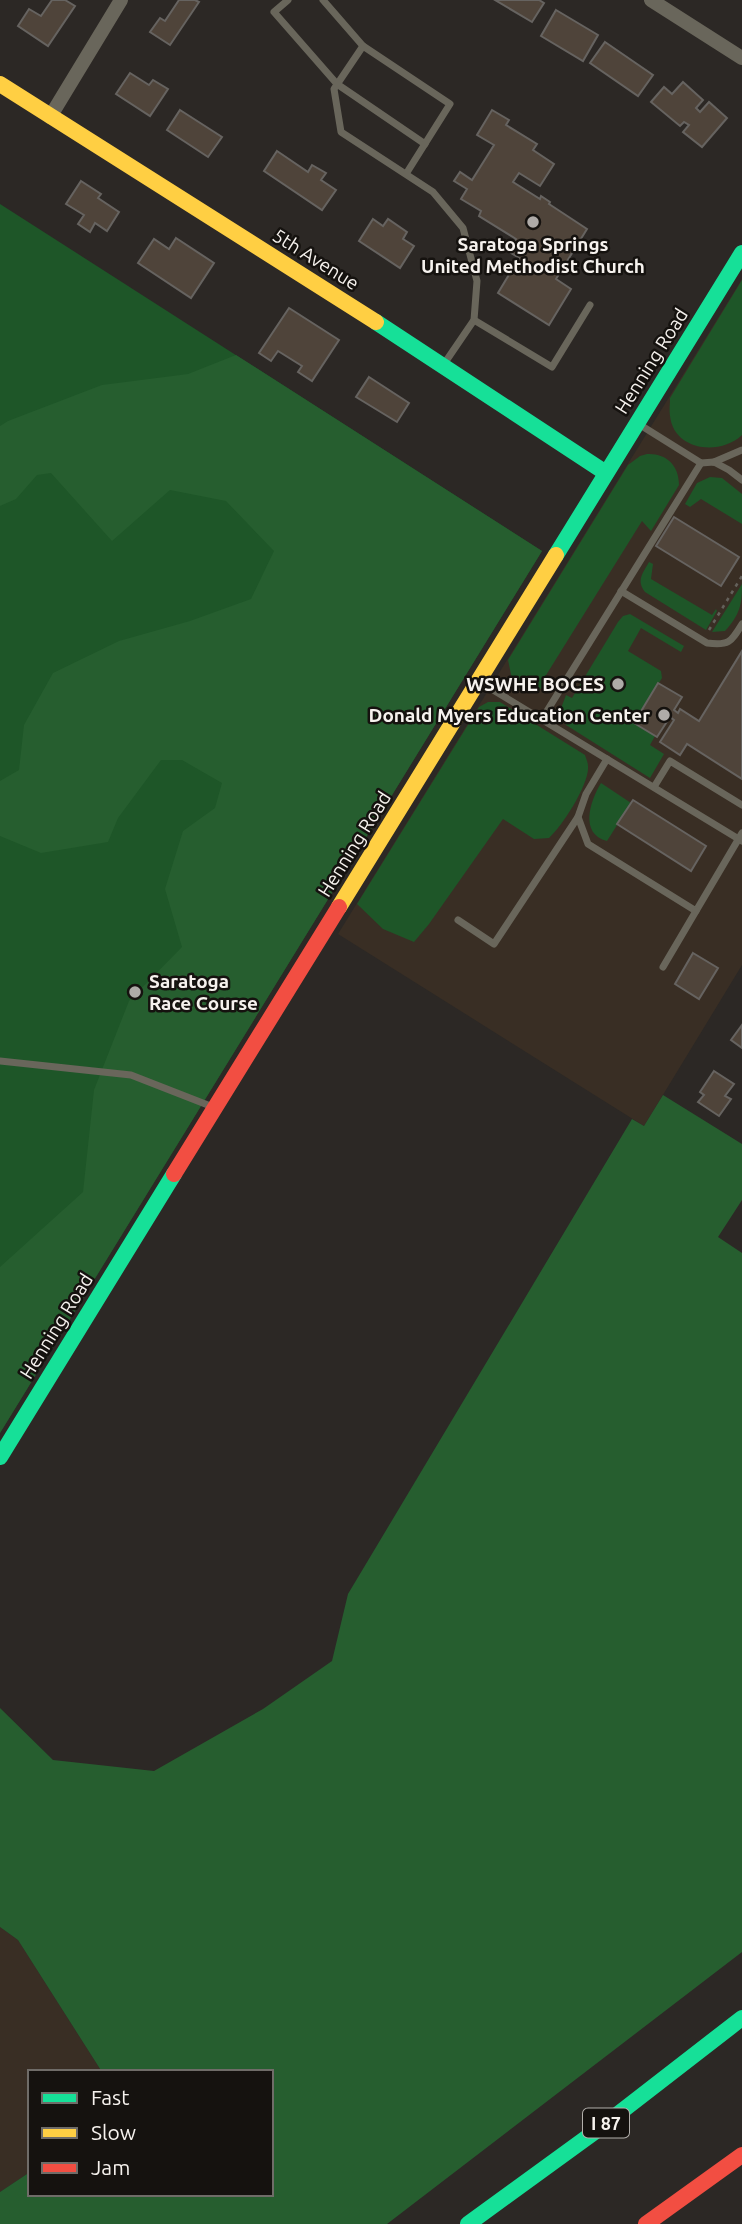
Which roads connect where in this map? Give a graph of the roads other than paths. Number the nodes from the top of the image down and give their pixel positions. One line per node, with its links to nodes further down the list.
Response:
1 (121, 0): 9 (street)
2 (288, 0): 7 (lane)
3 (323, 0): 5 (lane)
4 (651, 0): 6 (street)
5 (363, 46): 7 (lane); 10 (lane)
6 (742, 58)
7 (337, 84): 10 (lane); 11 (lane)
8 (0, 85): 9 (main road, 5th Avenue)
9 (50, 117): 15 (main road, 5th Avenue)
10 (425, 144): 11 (lane)
11 (406, 174): 14 (lane)
12 (742, 253): 16 (main road, Henning Road)
13 (590, 304): 14 (lane)
14 (474, 320): 15 (lane)
15 (443, 365): 20 (main road, 5th Avenue)
16 (637, 423): 19 (lane); 20 (main road, Henning Road)
17 (742, 450): 18 (lane)
18 (714, 462): 19 (lane); 21 (lane)
19 (701, 463): 22 (lane)
20 (607, 473): 24 (main road, Henning Road)
21 (742, 480)
22 (621, 591): 23 (lane); 25 (lane)
23 (742, 624)
24 (479, 681): 25 (lane); 35 (main road, Henning Road)
25 (542, 719): 26 (lane)
26 (607, 759): 27 (lane); 29 (lane)
27 (654, 787): 28 (lane); 30 (lane)
28 (742, 805)
29 (578, 817): 31 (lane); 32 (lane)
30 (741, 837): 31 (lane)
31 (696, 911): 33 (lane)
32 (458, 920)
33 (663, 967)
34 (0, 1061): 35 (lane)
35 (216, 1108): 36 (main road, Henning Road)
36 (0, 1457)
37 (742, 2018): 39 (main road, I 87)
38 (742, 2155): 40 (main road)
39 (468, 2224)
40 (646, 2224)

